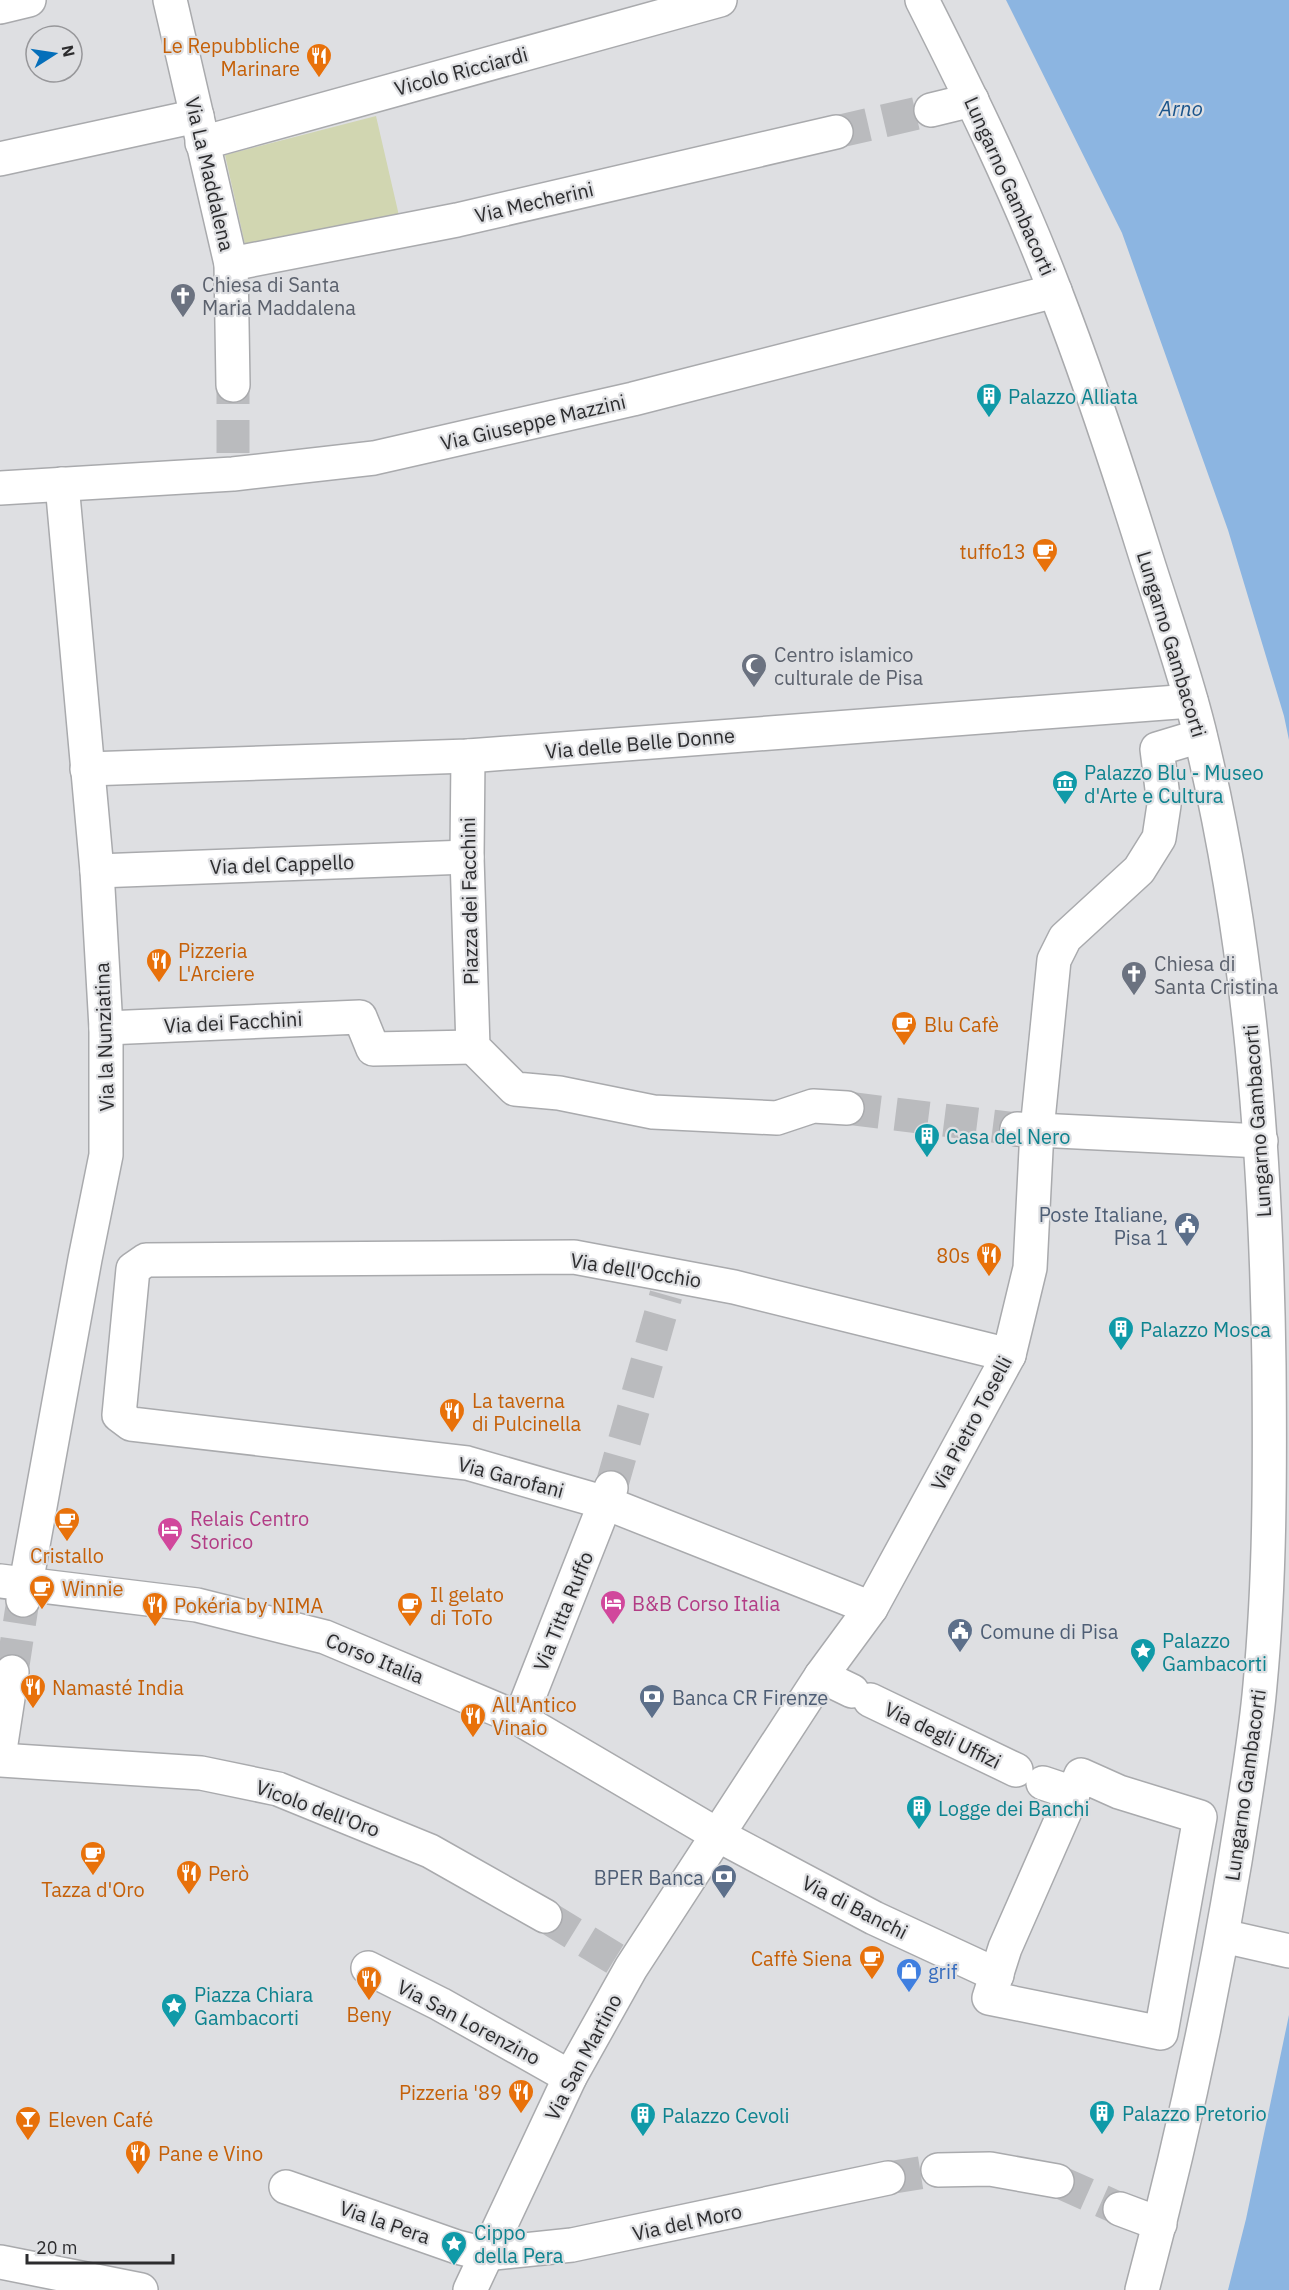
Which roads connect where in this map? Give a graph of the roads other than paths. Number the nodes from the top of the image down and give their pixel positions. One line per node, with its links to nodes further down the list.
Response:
1 (29, 0): 5 (street)
2 (170, 0): 8 (street, Via La Maddalena)
3 (720, 0): 8 (street, Vicolo Ricciardi)
4 (922, 0): 6 (street, Lungarno Gambacorti)
5 (0, 6)
6 (972, 100): 7 (street); 12 (street, Lungarno Gambacorti)
7 (931, 110)
8 (200, 129): 10 (street, Vicolo Ricciardi); 11 (street, Via La Maddalena)
9 (836, 132): 11 (street, Via Mecherini)
10 (0, 159)
11 (231, 264): 13 (street, Via La Maddalena)
12 (1055, 291): 14 (street, Via Giuseppe Mazzini); 16 (street, Lungarno Gambacorti)
13 (233, 386)
14 (62, 484): 15 (street, Via Giuseppe Mazzini); 19 (street, Via la Nunziatina)
15 (0, 488)
16 (1191, 701): 17 (street, Lungarno Gambacorti); 18 (street, Via delle Belle Donne)
17 (1200, 736): 25 (street, Via Pietro Toselli); 26 (street, Lungarno Gambacorti)
18 (468, 756): 19 (street, Via delle Belle Donne); 20 (street, Piazza dei Facchini)
19 (87, 769): 21 (street, Via la Nunziatina)
20 (467, 857): 21 (street, Via del Cappello); 23 (street, Piazza dei Facchini)
21 (97, 871): 22 (street, Via la Nunziatina)
22 (106, 1028): 23 (street, Via dei Facchini); 30 (street, Via la Nunziatina)
23 (473, 1047): 24 (street)
24 (847, 1108)
25 (1027, 1129): 26 (street); 27 (street, Via Pietro Toselli)
26 (1262, 1141): 40 (street, Lungarno Gambacorti)
27 (1009, 1354): 28 (street, Via dell'Occhio); 31 (street, Via Pietro Toselli)
28 (131, 1424): 29 (street, Via Garofani)
29 (608, 1496): 31 (street, Via Garofani); 34 (street, Via Titta Ruffo)
30 (16, 1588): 34 (street, Corso Italia)
31 (871, 1608): 33 (street, Via Pietro Toselli)
32 (12, 1671): 35 (street)
33 (821, 1676): 37 (street, Via degli Uffizi); 38 (street, Via Pietro Toselli)
34 (520, 1719): 38 (street, Corso Italia)
35 (0, 1750)
36 (0, 1760): 39 (street, Vicolo dell'Oro)
37 (1073, 1793): 43 (street); 43 (street)
38 (716, 1834): 43 (street, Via di Banchi); 44 (street, Via San Martino)
39 (545, 1916)
40 (1223, 1935): 41 (street); 50 (street, Lungarno Gambacorti)
41 (1278, 1948)
42 (368, 1968): 44 (street, Via San Lorenzino)
43 (997, 1975)
44 (570, 2077): 51 (street, Via San Martino)
45 (938, 2170): 47 (street)
46 (888, 2178): 51 (street, Via del Moro)
47 (1057, 2181)
48 (286, 2187): 51 (street, Via la Pera)
49 (1120, 2210): 50 (street)
50 (1160, 2224): 55 (street, Lungarno Gambacorti)
51 (485, 2254): 54 (street, Via San Martino)
52 (0, 2262): 53 (street)
53 (141, 2290)
54 (470, 2290)
55 (1142, 2290)

